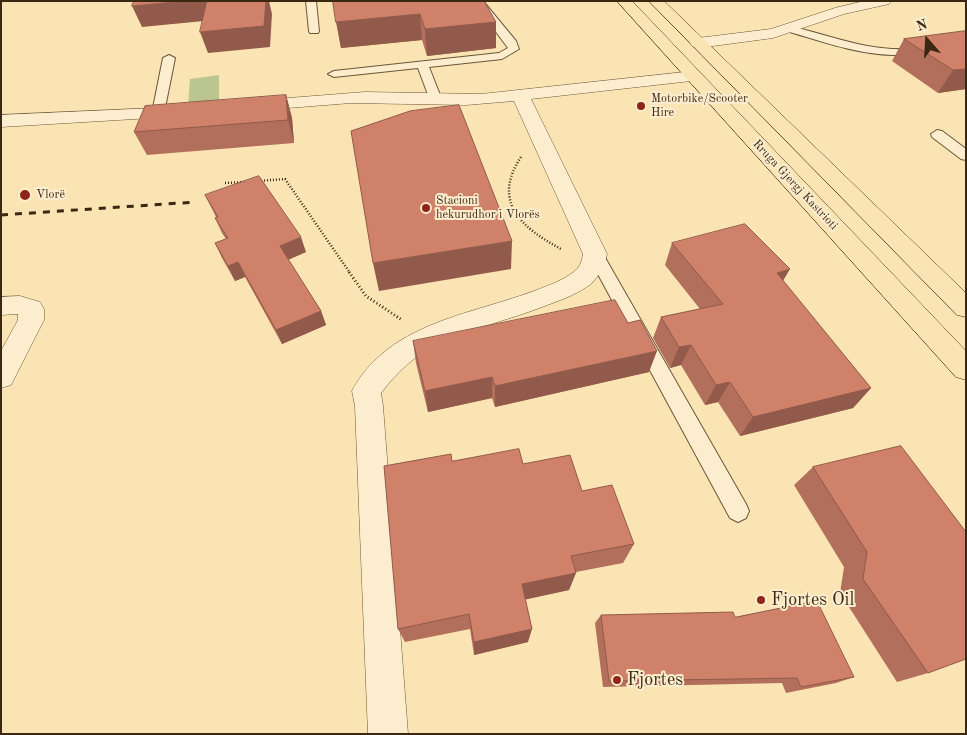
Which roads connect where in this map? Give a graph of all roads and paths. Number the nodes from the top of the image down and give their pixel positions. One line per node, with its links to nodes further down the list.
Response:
1 (311, 1): 7 (lane)
2 (478, 1): 11 (lane)
3 (624, 1): 13 (main road, Rruga Gjergj Kastrioti)
4 (656, 1): 8 (main road)
5 (884, 1): 6 (street)
6 (790, 28): 8 (street); 9 (lane)
7 (314, 31)
8 (698, 43): 26 (main road)
9 (966, 45)
10 (169, 58): 18 (lane)
11 (422, 64): 12 (lane); 15 (lane)
12 (334, 74)
13 (694, 76): 14 (street); 28 (main road, Rruga Gjergj Kastrioti)
14 (520, 95): 15 (street); 20 (street)
15 (436, 100): 16 (street)
16 (236, 108)
17 (197, 111): 18 (street)
18 (158, 113): 19 (street)
19 (1, 121)
20 (539, 134): 24 (street); 24 (path)
21 (937, 134): 22 (lane)
22 (966, 156)
23 (225, 183): 27 (path)
24 (594, 259): 27 (street); 30 (lane)
25 (1, 306): 29 (street)
26 (966, 308)
27 (428, 338): 31 (street)
28 (966, 369)
29 (1, 377)
30 (738, 511)
31 (388, 734)

